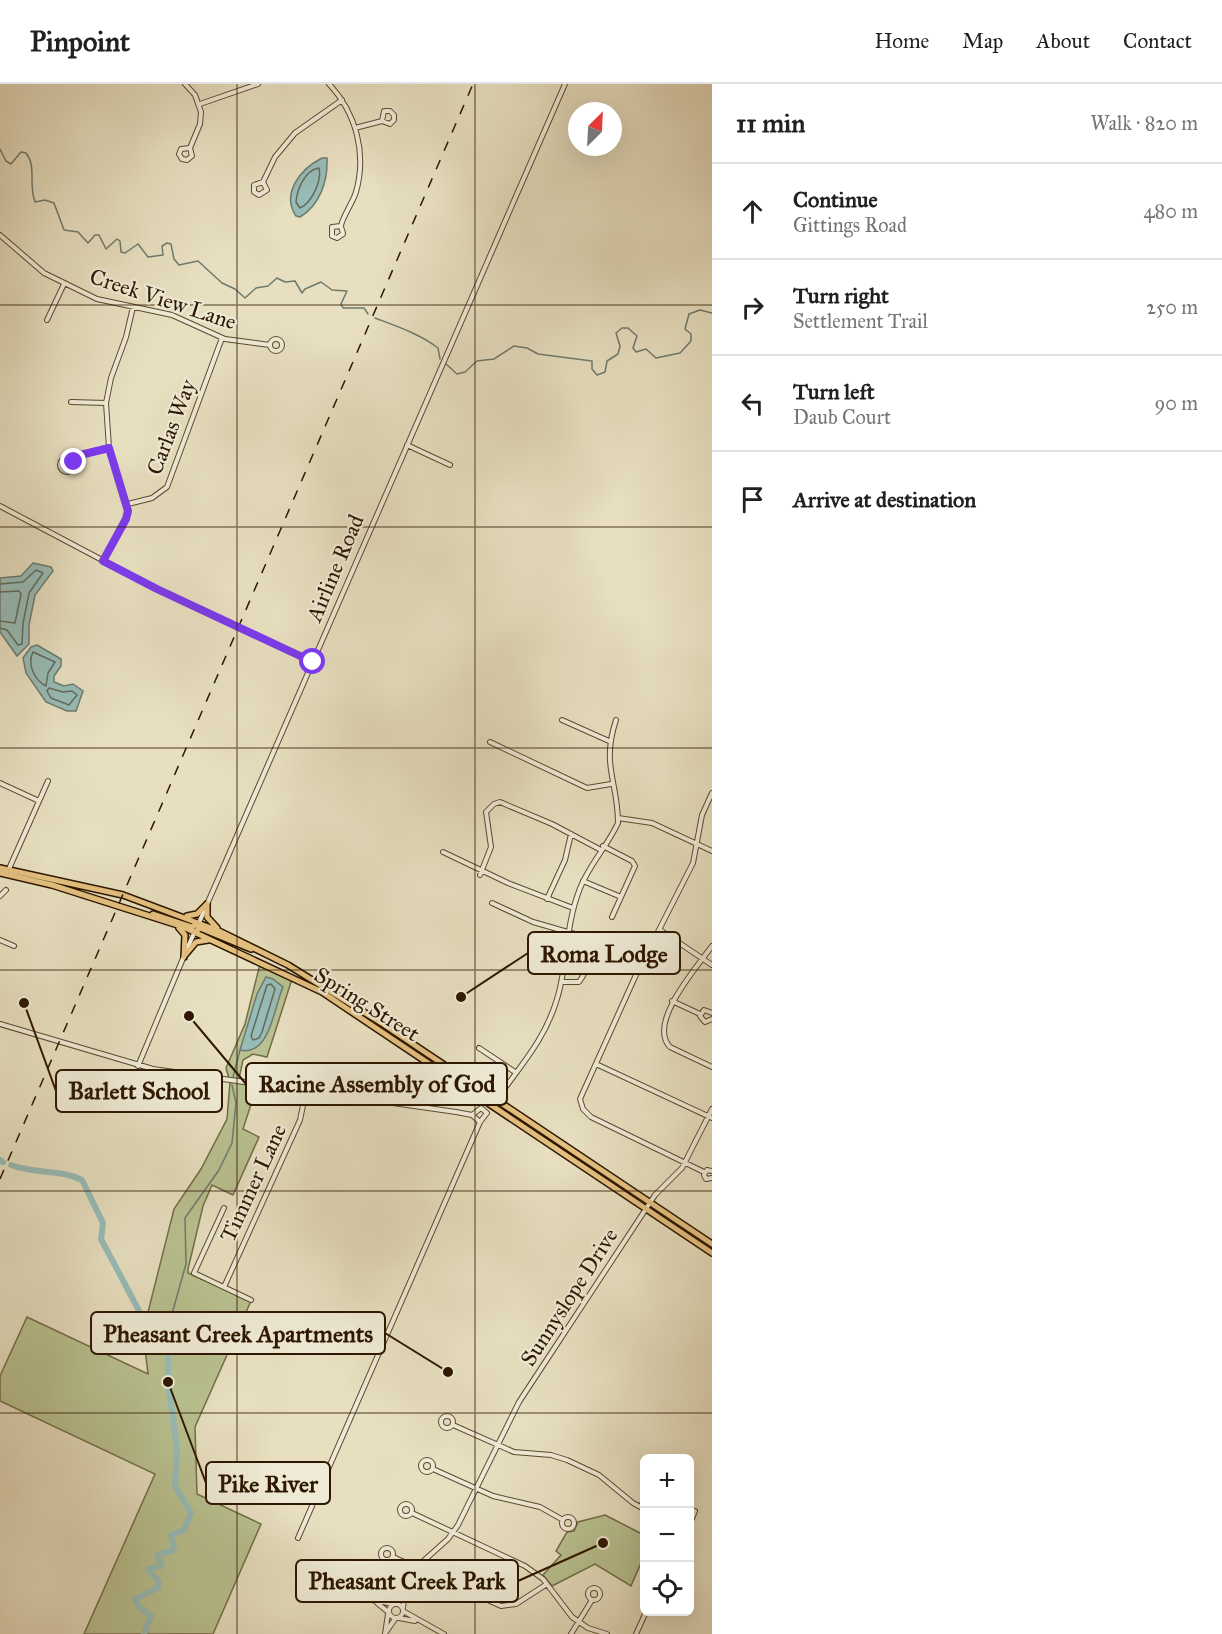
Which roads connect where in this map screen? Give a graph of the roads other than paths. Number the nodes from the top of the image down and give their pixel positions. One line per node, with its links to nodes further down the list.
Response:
1 (185, 84): 6 (street)
2 (258, 84): 6 (street)
3 (329, 84): 5 (street)
4 (565, 84): 20 (street, Airline Road)
5 (342, 100): 8 (street); 10 (street)
6 (200, 104): 9 (street)
7 (382, 121): 8 (street)
8 (355, 128): 11 (street)
9 (190, 148)
10 (263, 182)
11 (341, 226)
12 (0, 235): 13 (street, Creek View Lane)
13 (64, 284): 14 (street, Creek View Lane); 15 (street)
14 (133, 307): 16 (street, Creek View Lane); 19 (street)
15 (47, 320)
16 (222, 338): 17 (street, Creek View Lane); 24 (street, Carlas Way)
17 (270, 345)
18 (71, 402): 19 (street)
19 (106, 403): 21 (street)
20 (407, 445): 23 (street); 27 (street, Airline Road)
21 (109, 448): 22 (street); 24 (street)
22 (72, 460)
23 (450, 465)
24 (128, 504): 26 (street)
25 (0, 506): 26 (street)
26 (103, 561): 27 (street)
27 (313, 662): 53 (street, Airline Road)
28 (562, 720): 30 (street)
29 (616, 720): 30 (street)
30 (609, 741): 34 (street)
31 (490, 742): 34 (street)
32 (48, 781): 36 (street)
33 (0, 783): 36 (street)
34 (611, 784): 37 (street)
35 (712, 793): 39 (street)
36 (39, 801): 44 (street)
37 (618, 818): 39 (street); 40 (street)
38 (571, 834): 40 (street); 46 (street); 51 (street)
39 (697, 844): 41 (street); 60 (street)
40 (602, 848): 47 (street); 50 (street)
41 (712, 851)
42 (443, 852): 46 (street)
43 (0, 868): 44 (main road, Spring Street)
44 (8, 872): 45 (main road, Spring Street); 55 (main road, Spring Street); 56 (main road, Spring Street)
45 (0, 873)
46 (481, 873): 51 (street)
47 (583, 881): 50 (street); 54 (street)
48 (6, 890): 49 (street)
49 (0, 896)
50 (621, 897): 57 (street)
51 (547, 899): 54 (street)
52 (492, 903): 62 (street)
53 (207, 904): 56 (main road); 59 (street, Airline Road); 63 (main road)
54 (573, 908): 62 (street)
55 (136, 911): 58 (main road, Spring Street); 59 (main road)
56 (178, 915): 59 (main road, Spring Street)
57 (612, 917)
58 (166, 921): 61 (main road, Spring Street); 68 (main road)
59 (198, 923): 61 (street, Airline Road); 63 (main road, Spring Street)
60 (660, 930): 70 (street); 79 (street)
61 (195, 932): 65 (main road, Spring Street); 68 (street, Airline Road); 69 (main road)
62 (567, 933): 72 (street); 72 (street)
63 (229, 936): 69 (main road, Spring Street)
64 (0, 940): 66 (street)
65 (216, 942): 68 (main road); 84 (main road, Spring Street)
66 (14, 946)
67 (712, 946): 70 (street)
68 (184, 957): 80 (street, Airline Road)
69 (276, 958): 84 (main road, Spring Street)
70 (703, 959): 71 (street); 73 (street)
71 (712, 965)
72 (561, 982): 82 (street)
73 (672, 1001): 75 (street); 81 (street)
74 (712, 1013): 75 (street)
75 (700, 1014): 76 (street)
76 (712, 1019)
77 (0, 1024): 80 (street)
78 (479, 1048): 82 (street)
79 (596, 1064): 87 (street); 89 (street)
80 (138, 1066): 83 (street)
81 (712, 1067)
82 (515, 1072): 84 (street)
83 (306, 1091): 86 (street); 100 (street, Timmer Lane)
84 (495, 1102): 93 (main road, Spring Street); 95 (main road, Spring Street)
85 (712, 1109): 87 (street, Sunnyslope Drive)
86 (472, 1115): 88 (street); 88 (street)
87 (710, 1118): 89 (street, Sunnyslope Drive)
88 (480, 1122): 110 (street)
89 (686, 1161): 91 (street); 93 (street, Sunnyslope Drive)
90 (712, 1171): 91 (street)
91 (704, 1172): 92 (street)
92 (712, 1178)
93 (651, 1202): 95 (street, Sunnyslope Drive); 96 (main road, Spring Street)
94 (224, 1208): 100 (street)
95 (646, 1210): 97 (main road, Spring Street); 103 (street, Sunnyslope Drive)
96 (693, 1231): 97 (main road); 98 (main road, Spring Street)
97 (688, 1238): 99 (main road, Spring Street)
98 (712, 1244)
99 (712, 1253)
100 (224, 1287): 101 (street)
101 (251, 1300)
102 (453, 1425): 103 (street)
103 (496, 1445): 105 (street, Sunnyslope Drive); 106 (street)
104 (433, 1469): 105 (street)
105 (476, 1488): 108 (street); 109 (street, Sunnyslope Drive)
106 (640, 1506)
107 (412, 1513): 109 (street)
108 (562, 1520)
109 (454, 1532): 112 (street, Sunnyslope Drive); 114 (street)
110 (298, 1538)
111 (393, 1557): 112 (street)
112 (417, 1568): 114 (street); 115 (street, Sunnyslope Drive)
113 (334, 1583): 116 (street)
114 (547, 1584): 124 (street)
115 (405, 1591): 118 (street); 119 (street)
116 (372, 1600): 118 (street); 120 (street)
117 (592, 1600): 124 (street)
118 (394, 1604): 119 (street); 120 (street)
119 (403, 1610): 122 (street); 123 (street)
120 (388, 1612): 122 (street); 125 (street)
121 (644, 1616): 129 (street)
122 (397, 1618): 123 (street); 125 (street)
123 (421, 1623): 126 (street)
124 (578, 1623): 127 (street); 128 (street)
125 (386, 1633)
126 (444, 1634)
127 (571, 1634)
128 (607, 1634)
129 (636, 1634)

